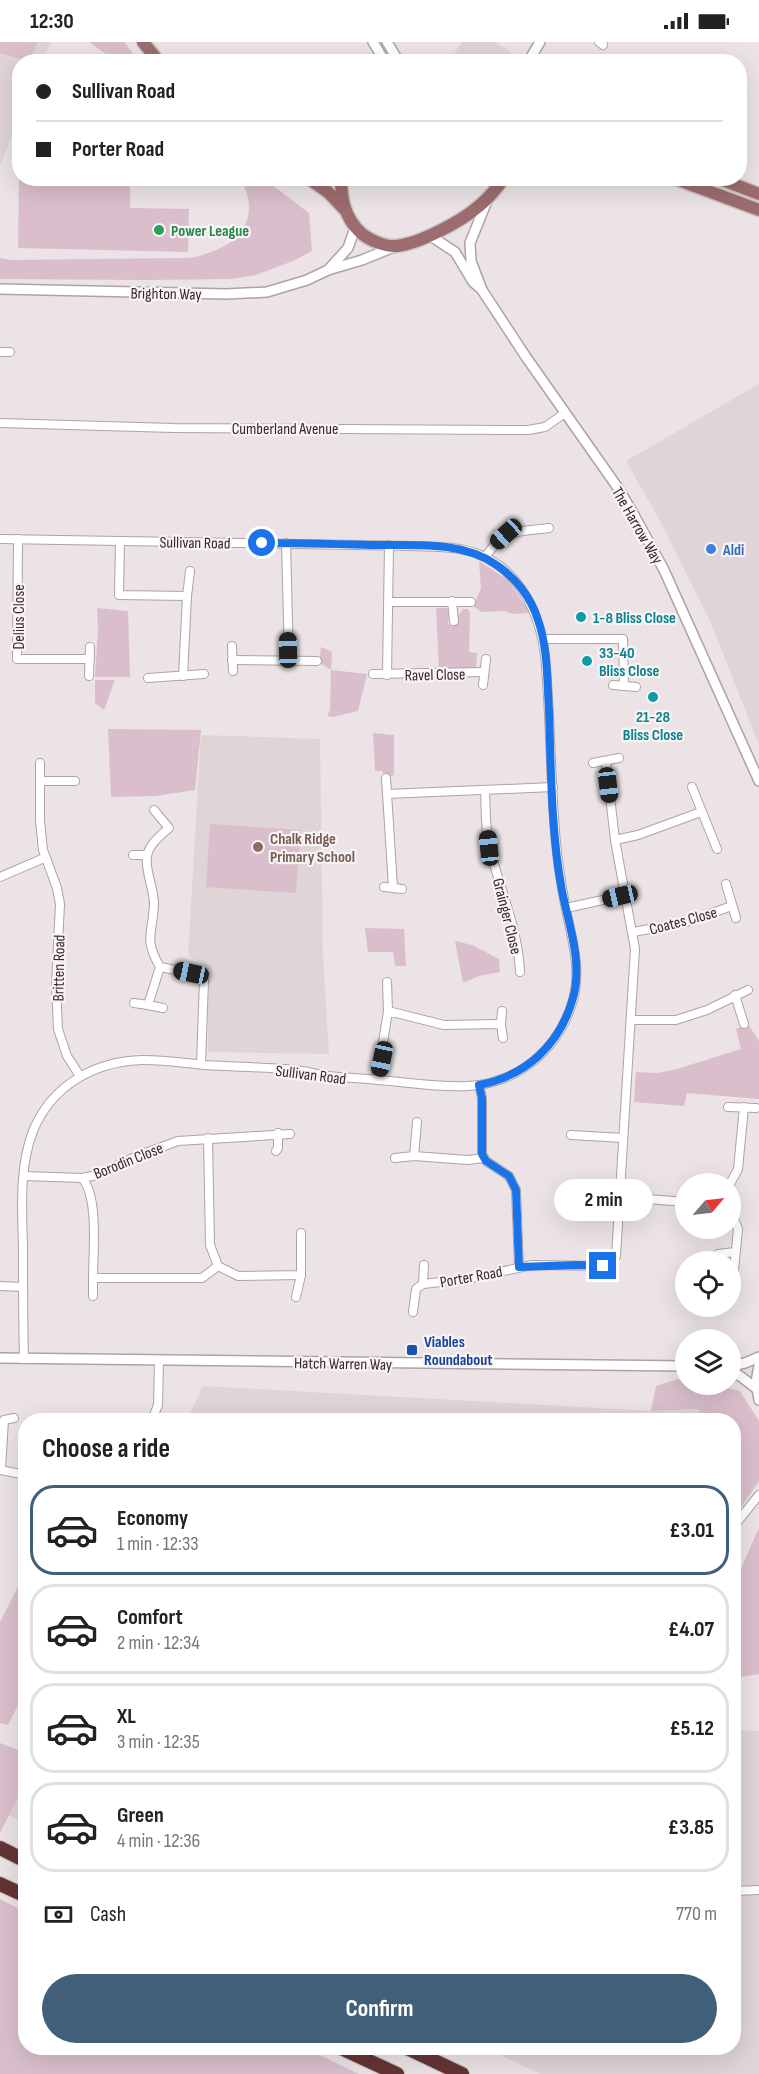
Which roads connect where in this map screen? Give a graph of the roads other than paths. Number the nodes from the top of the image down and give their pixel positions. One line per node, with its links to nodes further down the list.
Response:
1 (143, 42): 2 (main road)
2 (153, 54)
3 (319, 186): 10 (main road)
4 (342, 186): 10 (main road)
5 (498, 186): 9 (main road)
6 (694, 186): 11 (main road)
7 (738, 186): 8 (main road)
8 (759, 194)
9 (488, 199): 13 (main road); 17 (street, The Harrow Way)
10 (344, 209): 12 (main road)
11 (759, 210)
12 (356, 228): 14 (main road); 15 (street, Brighton Way)
13 (429, 235): 14 (main road); 17 (street, The Harrow Way)
14 (394, 247): 15 (street, Brighton Way)
15 (328, 270): 16 (street, Brighton Way)
16 (0, 288)
17 (482, 290): 20 (street, The Harrow Way)
18 (0, 352): 19 (street)
19 (10, 352)
20 (565, 413): 21 (street, Cumberland Avenue); 64 (street, The Harrow Way)
21 (0, 423)
22 (549, 528): 28 (street)
23 (0, 539): 24 (street, Sullivan Road)
24 (18, 539): 25 (street, Sullivan Road); 40 (street, Delius Close)
25 (120, 541): 26 (street, Sullivan Road); 30 (street)
26 (286, 543): 27 (street, Sullivan Road); 43 (street)
27 (388, 545): 28 (street, Sullivan Road); 33 (street, Ravel Close)
28 (484, 557): 37 (street, Sullivan Road)
29 (190, 571): 31 (street)
30 (119, 596): 31 (street); 35 (street)
31 (187, 596): 49 (street)
32 (452, 601): 33 (street); 34 (street); 36 (street)
33 (389, 602): 50 (street, Ravel Close)
34 (471, 602)
35 (120, 606)
36 (454, 621)
37 (543, 639): 55 (street); 65 (street, Sullivan Road)
38 (232, 646): 42 (street)
39 (90, 647): 40 (street)
40 (90, 659): 51 (street)
41 (486, 659): 46 (street, Ravel Close)
42 (232, 660): 43 (street); 45 (street)
43 (288, 661): 44 (street)
44 (317, 661)
45 (233, 672)
46 (484, 672): 50 (street, Ravel Close); 53 (street, Ravel Close)
47 (204, 674): 49 (street)
48 (373, 674): 50 (street, Ravel Close)
49 (183, 675): 52 (street)
50 (387, 675)
51 (89, 676)
52 (148, 678)
53 (483, 685)
54 (613, 685): 55 (street)
55 (624, 686): 56 (street)
56 (636, 687)
57 (619, 758): 58 (street)
58 (606, 762): 60 (street); 71 (street, Coates Close)
59 (40, 763): 62 (street, Britten Road)
60 (593, 763)
61 (386, 778): 68 (street)
62 (41, 781): 63 (street); 75 (street, Britten Road)
63 (75, 781)
64 (759, 781)
65 (553, 787): 67 (street); 83 (street, Sullivan Road)
66 (692, 787): 70 (street)
67 (485, 790): 68 (street); 87 (street, Grainger Close)
68 (387, 794): 79 (street)
69 (154, 810): 74 (street)
70 (701, 812): 71 (street); 72 (street)
71 (615, 840): 81 (street, Coates Close)
72 (717, 849)
73 (133, 855): 74 (street)
74 (147, 855): 86 (street)
75 (44, 858): 76 (street); 102 (street, Britten Road)
76 (0, 878)
77 (726, 884): 82 (street, Coates Close)
78 (384, 887): 79 (street)
79 (393, 887): 80 (street)
80 (402, 889)
81 (626, 895): 83 (street); 85 (street, Coates Close)
82 (732, 906): 84 (street, Coates Close); 85 (street, Coates Close)
83 (566, 908): 104 (street, Sullivan Road)
84 (736, 918)
85 (633, 932): 96 (street, Coates Close)
86 (160, 967): 92 (street); 100 (street)
87 (520, 972)
88 (387, 982): 94 (street)
89 (748, 990): 90 (street)
90 (735, 995): 96 (street); 98 (street)
91 (134, 1003): 92 (street)
92 (148, 1005): 93 (street)
93 (163, 1008)
94 (388, 1011): 97 (street); 103 (street)
95 (502, 1011): 97 (street)
96 (631, 1020): 101 (street, Coates Close)
97 (501, 1024): 99 (street)
98 (744, 1024)
99 (503, 1038)
100 (201, 1065): 102 (street, Sullivan Road); 103 (street, Sullivan Road)
101 (627, 1075): 113 (street, Porter Road)
102 (80, 1076): 119 (street, Sullivan Road)
103 (377, 1079): 104 (street, Sullivan Road)
104 (479, 1085): 117 (street)
105 (728, 1107): 106 (street)
106 (744, 1107): 107 (street); 118 (street)
107 (756, 1108)
108 (417, 1122): 115 (street)
109 (278, 1133): 110 (street, Borodin Close); 112 (street, Borodin Close); 114 (street)
110 (290, 1134)
111 (571, 1135): 113 (street)
112 (208, 1138): 120 (street, Borodin Close); 125 (street)
113 (623, 1138): 121 (street, Porter Road)
114 (276, 1151)
115 (414, 1156): 116 (street); 117 (street)
116 (395, 1158)
117 (483, 1158): 126 (street, Porter Road)
118 (736, 1173)
119 (24, 1176): 120 (street, Borodin Close); 131 (street, Sullivan Road)
120 (82, 1178): 128 (street, Borodin Close)
121 (621, 1197): 122 (street); 126 (street, Porter Road)
122 (675, 1201)
123 (301, 1233): 127 (street)
124 (424, 1265): 129 (street, Porter Road)
125 (218, 1266): 127 (street); 128 (street)
126 (519, 1267): 129 (street, Porter Road)
127 (301, 1275): 133 (street)
128 (93, 1278): 132 (street, Borodin Close)
129 (423, 1284): 134 (street, Porter Road)
130 (0, 1286): 131 (street)
131 (23, 1287): 137 (street, Sullivan Road)
132 (93, 1296)
133 (296, 1297)
134 (413, 1312)
135 (759, 1357): 139 (street)
136 (0, 1358): 137 (street, Hatch Warren Way)
137 (24, 1359): 138 (street, Hatch Warren Way)
138 (159, 1361): 141 (street, Hatch Warren Way); 145 (street)
139 (741, 1365)
140 (759, 1365): 143 (street)
141 (675, 1366)
142 (741, 1377): 143 (street)
143 (757, 1389): 144 (street)
144 (759, 1400)
145 (155, 1413)
146 (14, 1418): 147 (street)
147 (2, 1419): 148 (street)
148 (0, 1470): 149 (street)
149 (18, 1473)
150 (759, 1495): 151 (street)
151 (741, 1517)
152 (0, 1848): 153 (highway)
153 (18, 1857)
154 (0, 1884): 157 (highway)
155 (759, 1890): 156 (street)
156 (741, 1891)
157 (18, 1892)
158 (356, 2055): 160 (highway)
159 (422, 2055): 161 (highway)
160 (396, 2074)
161 (462, 2074)

